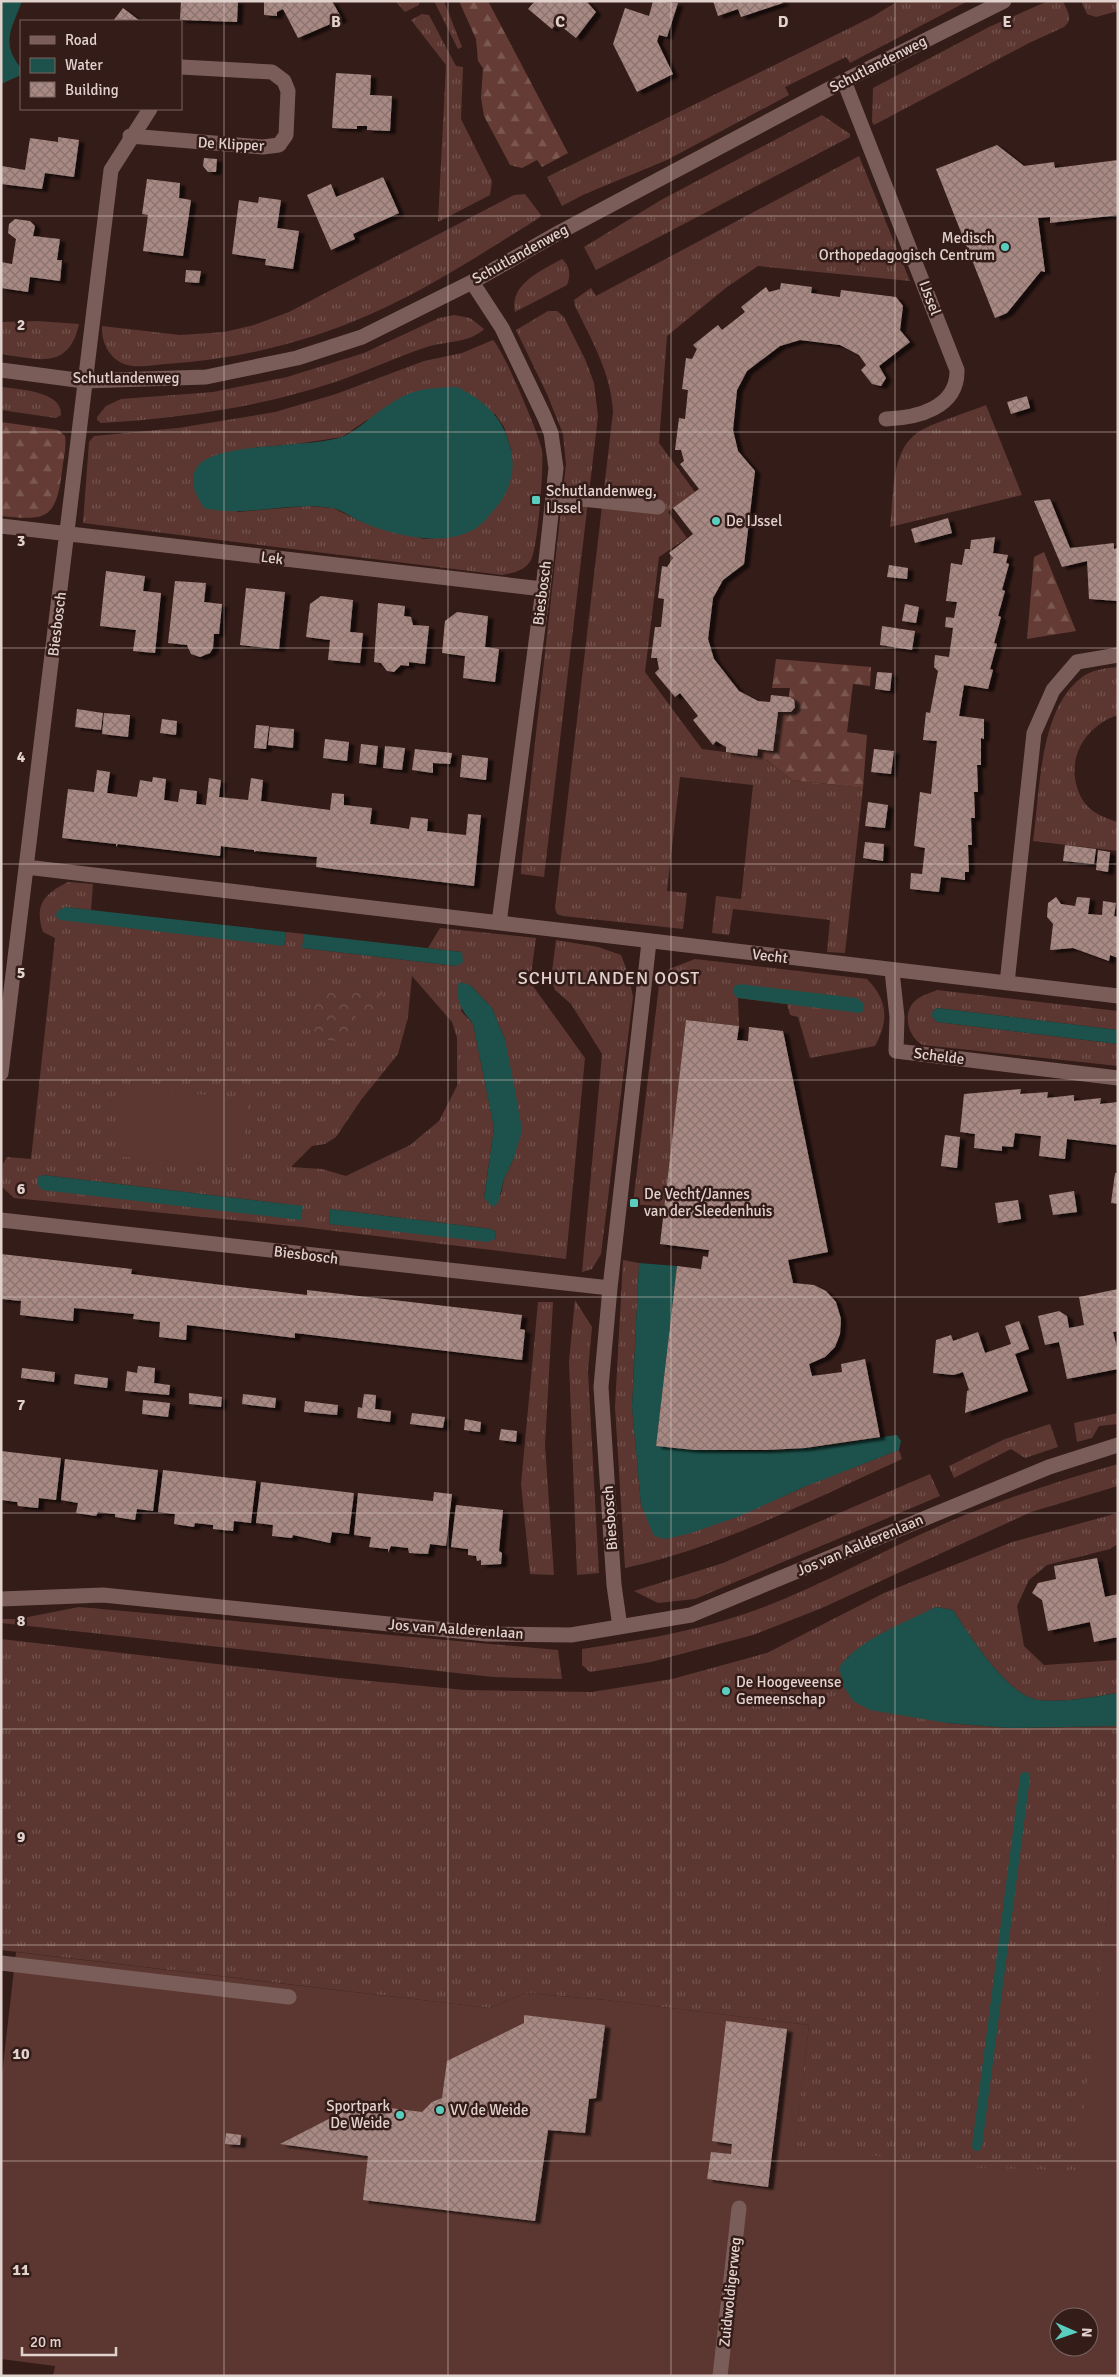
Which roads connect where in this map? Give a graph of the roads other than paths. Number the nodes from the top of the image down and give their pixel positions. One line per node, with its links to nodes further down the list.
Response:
1 (1004, 1): 3 (street, Schutlandenweg)
2 (182, 67): 5 (street, De Klipper)
3 (844, 81): 6 (street, Schutlandenweg); 9 (street, IJssel)
4 (149, 110): 5 (street)
5 (130, 136): 8 (street)
6 (472, 282): 8 (street, Schutlandenweg); 10 (street, Biesbosch)
7 (1, 370): 8 (street, Schutlandenweg)
8 (84, 381): 13 (street, Biesbosch)
9 (886, 419)
10 (553, 496): 11 (street); 14 (street, Biesbosch)
11 (658, 507)
12 (1, 526): 13 (street, Lek)
13 (68, 534): 14 (street, Lek); 16 (street, Biesbosch)
14 (543, 589): 17 (street, Biesbosch)
15 (1118, 655): 20 (street)
16 (26, 867): 17 (street); 22 (street, Biesbosch)
17 (499, 923): 18 (street)
18 (649, 942): 19 (street, Vecht); 25 (street, Biesbosch)
19 (892, 971): 20 (street); 23 (street, Schelde)
20 (1007, 983): 21 (street)
21 (1118, 996)
22 (1, 1073)
23 (1118, 1078)
24 (1, 1220): 25 (street, Biesbosch)
25 (610, 1288): 28 (street, Biesbosch)
26 (1118, 1445): 28 (street, Jos van Aalderenlaan)
27 (1, 1599): 28 (street, Jos van Aalderenlaan)
28 (620, 1627)
29 (1, 1963): 30 (street)
30 (289, 1996)
31 (739, 2208): 32 (street, Zuidwoldigerweg)
32 (720, 2376)

